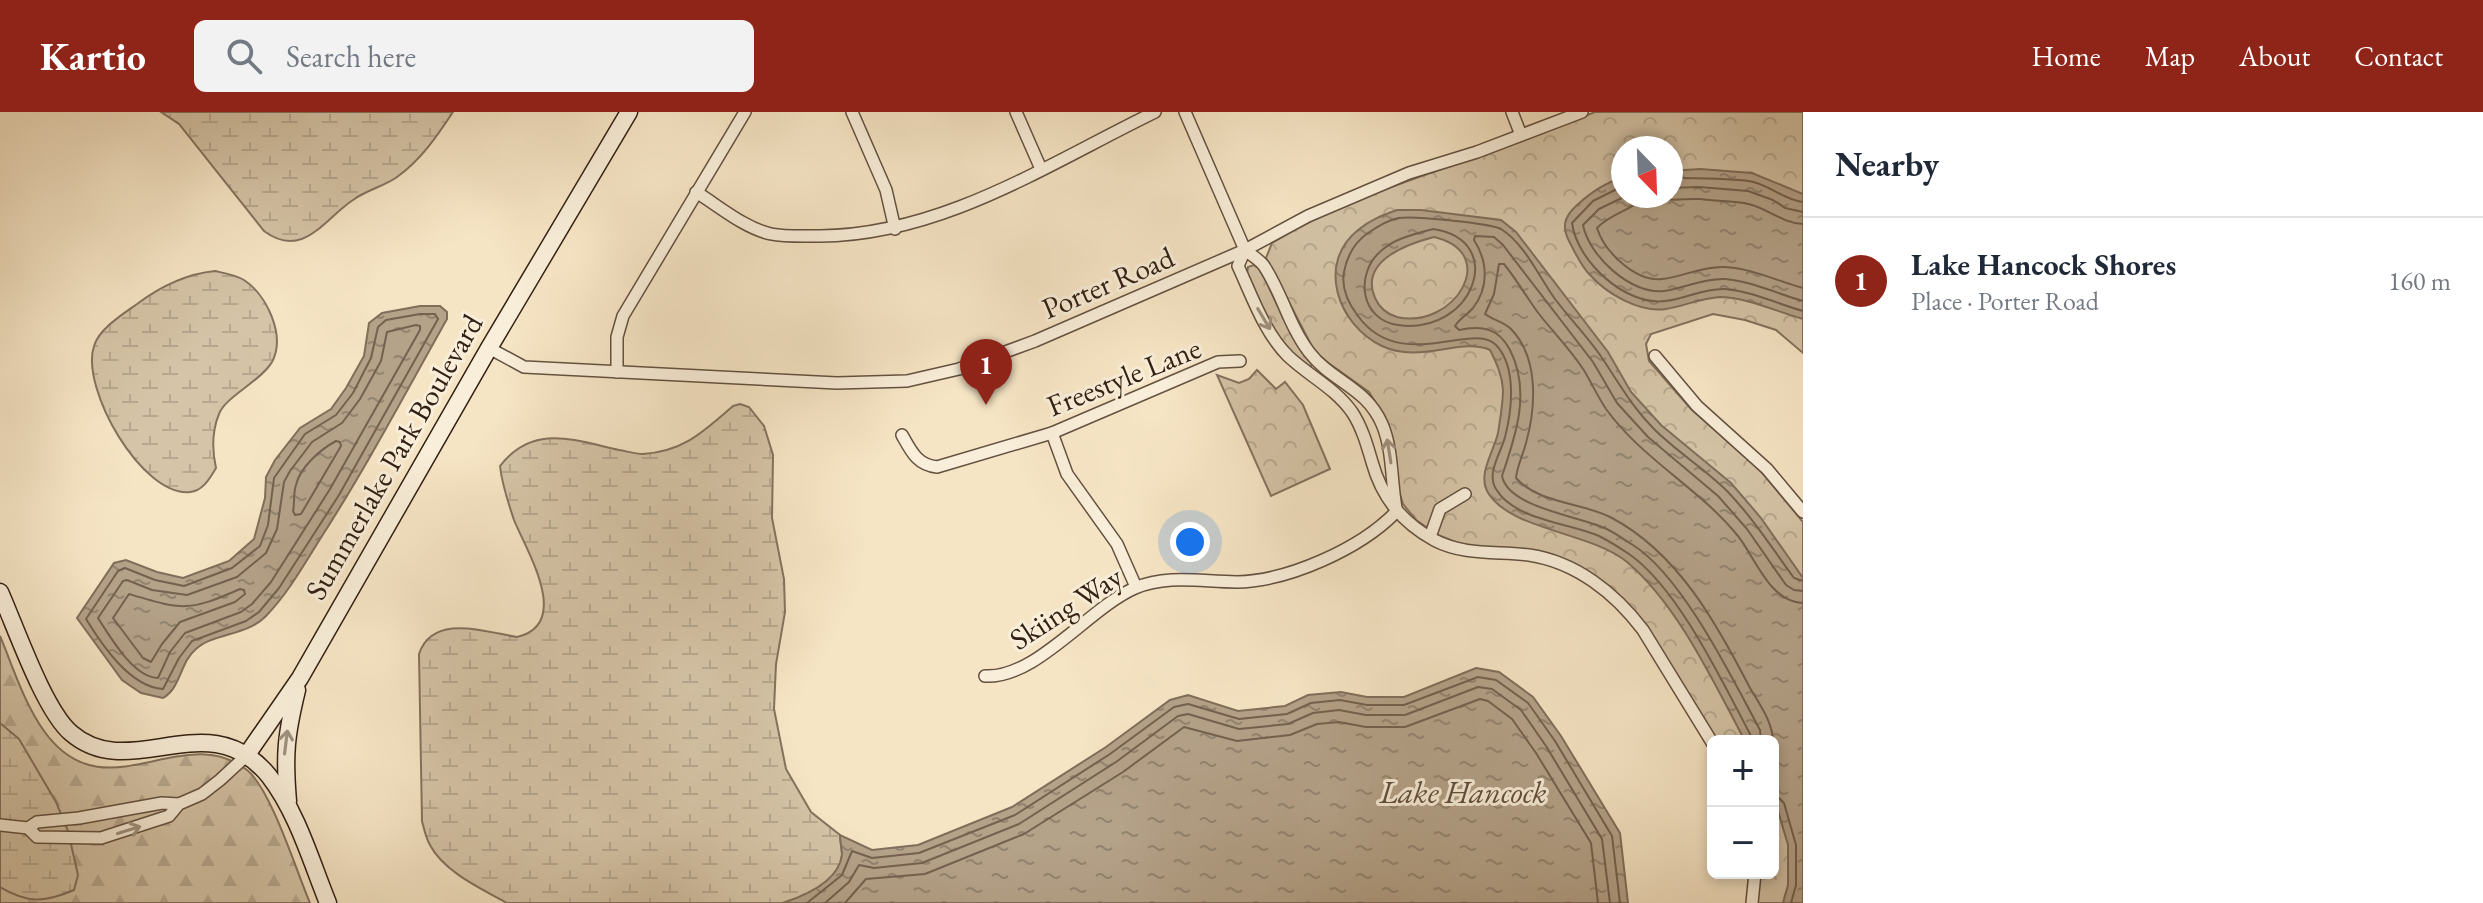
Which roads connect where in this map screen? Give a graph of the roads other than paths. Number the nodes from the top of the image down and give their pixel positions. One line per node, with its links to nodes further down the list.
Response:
1 (629, 112): 14 (main road, Summerlake Park Boulevard)
2 (745, 112): 11 (street)
3 (852, 112): 12 (street)
4 (1016, 112): 10 (street)
5 (1155, 112): 10 (street)
6 (1185, 112): 13 (street)
7 (1512, 112): 9 (street)
8 (1582, 112): 9 (street, Porter Road)
9 (1521, 135): 13 (street, Porter Road)
10 (1041, 169): 12 (street)
11 (696, 192): 12 (street); 18 (street)
12 (895, 229)
13 (1245, 250): 17 (street); 18 (street, Porter Road); 19 (street, one-way to 19)
14 (489, 348): 18 (street, Porter Road); 29 (main road, Summerlake Park Boulevard)
15 (1655, 356): 24 (street)
16 (1240, 361): 20 (street, Freestyle Lane)
17 (1323, 366): 19 (street); 23 (street, one-way to 17)
18 (617, 372)
19 (1314, 376): 23 (street)
20 (1052, 433): 21 (street, Freestyle Lane); 26 (street)
21 (902, 435)
22 (1465, 494): 25 (street)
23 (1396, 512): 25 (street); 26 (street, Skiing Way)
24 (1803, 512)
25 (1430, 537): 30 (street)
26 (1136, 587): 28 (street, Skiing Way)
27 (0, 592): 31 (main road)
28 (985, 676)
29 (300, 678): 31 (main road, Summerlake Park Boulevard); 33 (main road, one-way to 29)
30 (1707, 735)
31 (246, 756): 32 (street, Summerlake Park Boulevard); 33 (main road)
32 (179, 804): 34 (street, Summerlake Park Boulevard); 37 (street, Summerlake Park Boulevard, one-way to 32)
33 (288, 807): 39 (main road)
34 (79, 818): 36 (street, Summerlake Park Boulevard); 37 (street)
35 (0, 825): 36 (street, Summerlake Park Boulevard)
36 (28, 828): 37 (street, Summerlake Park Boulevard)
37 (79, 839)
38 (1754, 879): 40 (street)
39 (328, 903)
40 (1752, 903)

